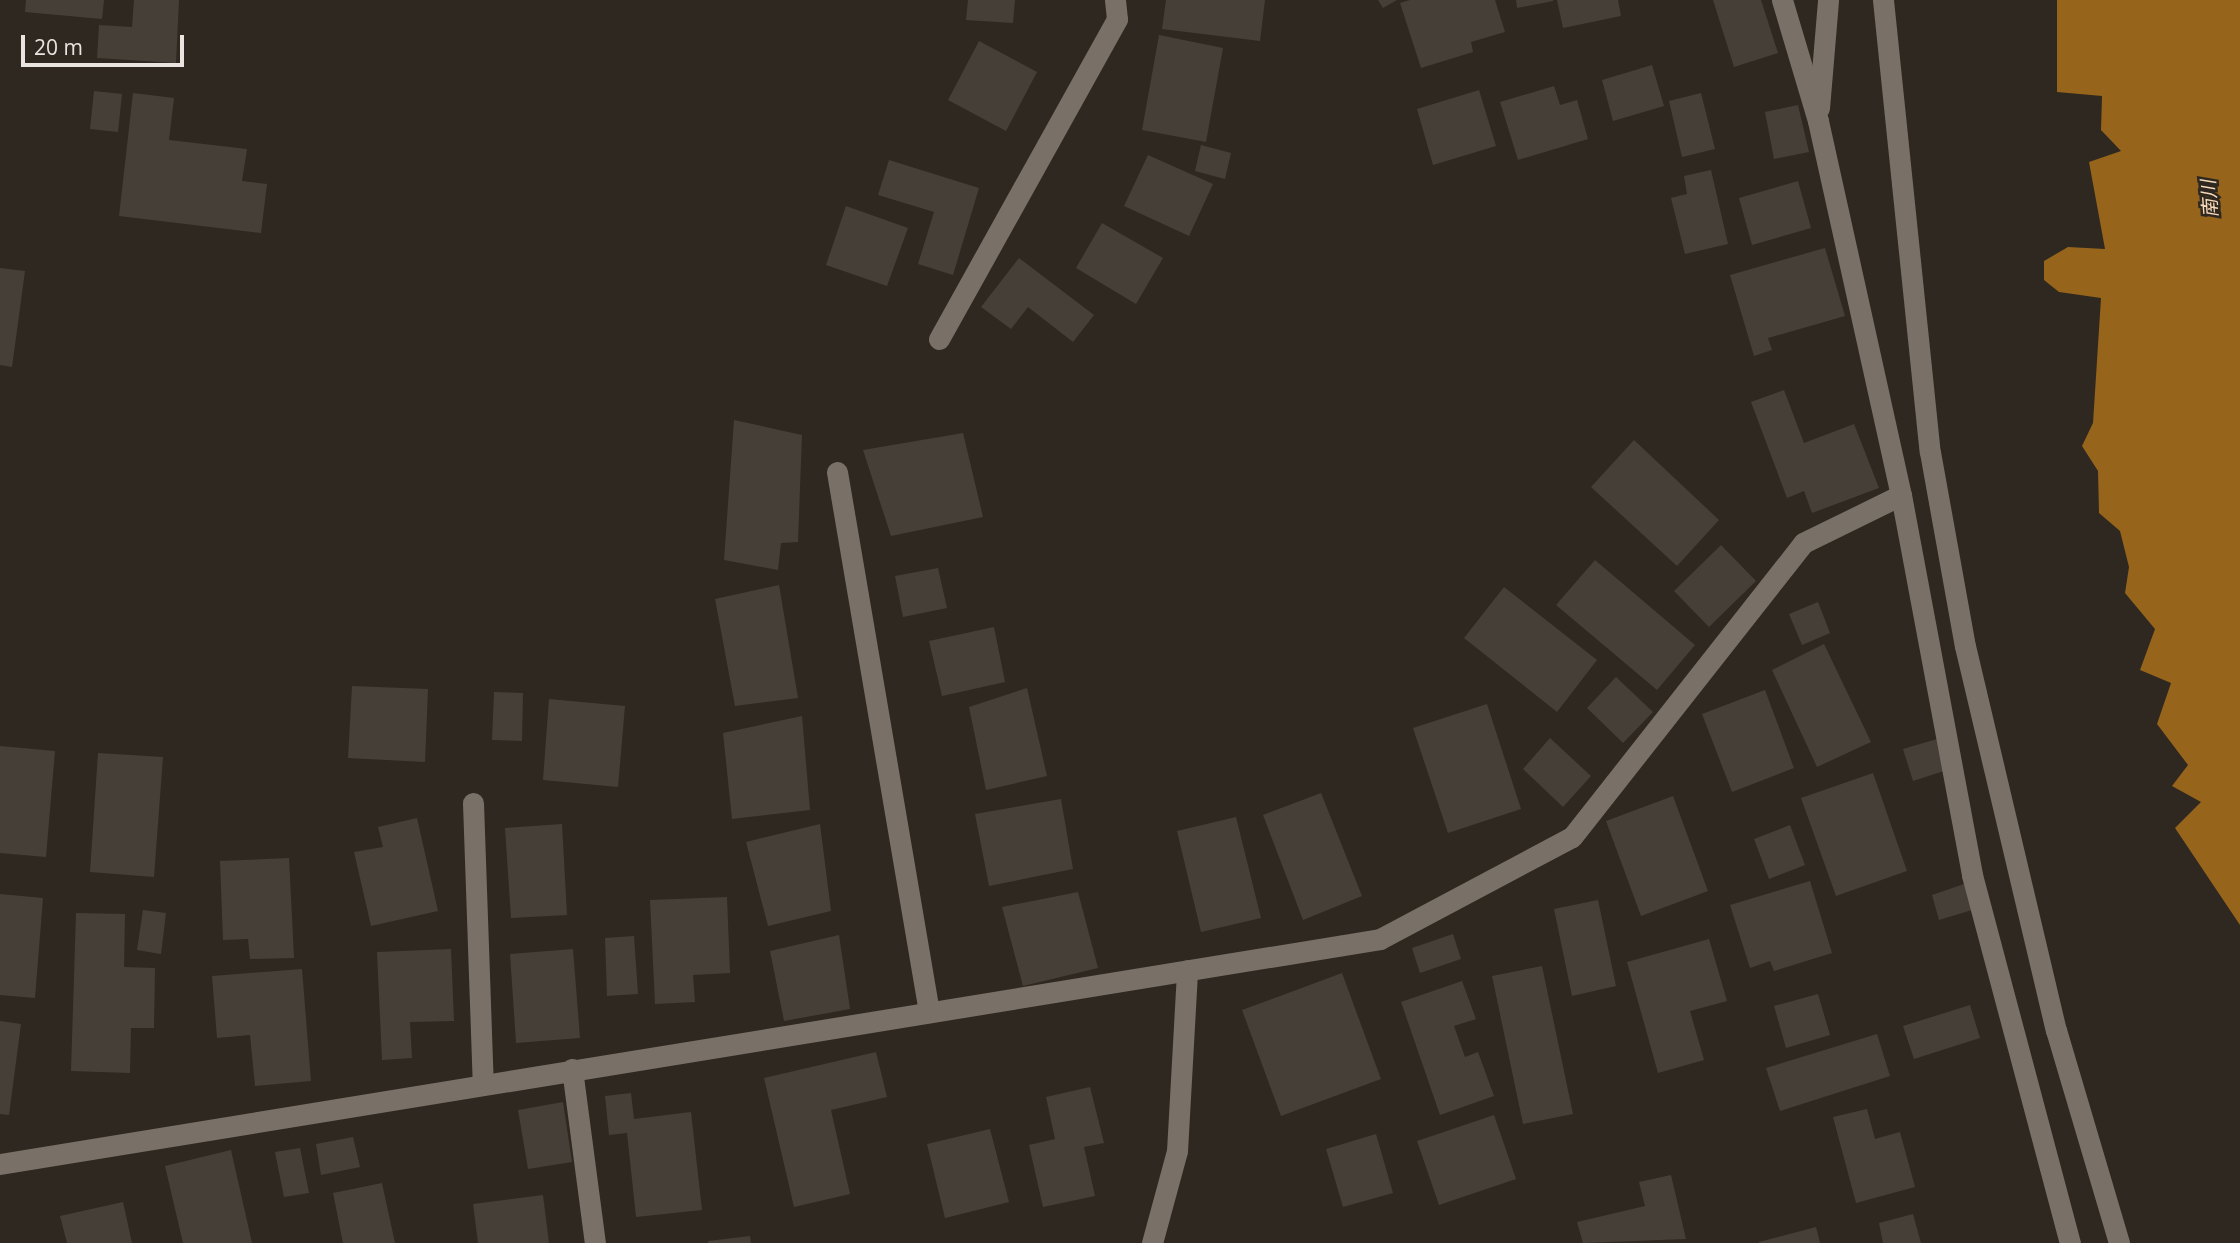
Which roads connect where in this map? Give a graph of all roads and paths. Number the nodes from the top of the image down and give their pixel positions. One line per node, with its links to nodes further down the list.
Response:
1 (1115, 0): 6 (street)
2 (1782, 0): 5 (street)
3 (1828, 0): 5 (street)
4 (1883, 0): 18 (street)
5 (1818, 121): 8 (street)
6 (939, 340)
7 (837, 472): 11 (street)
8 (1900, 495): 10 (street); 17 (street)
9 (473, 803): 13 (street)
10 (1187, 971): 11 (street); 16 (street)
11 (929, 1012): 12 (street)
12 (572, 1069): 13 (street); 15 (street)
13 (483, 1084): 14 (street)
14 (0, 1164)
15 (595, 1243)
16 (1152, 1243)
17 (2070, 1243)
18 (2119, 1243)

